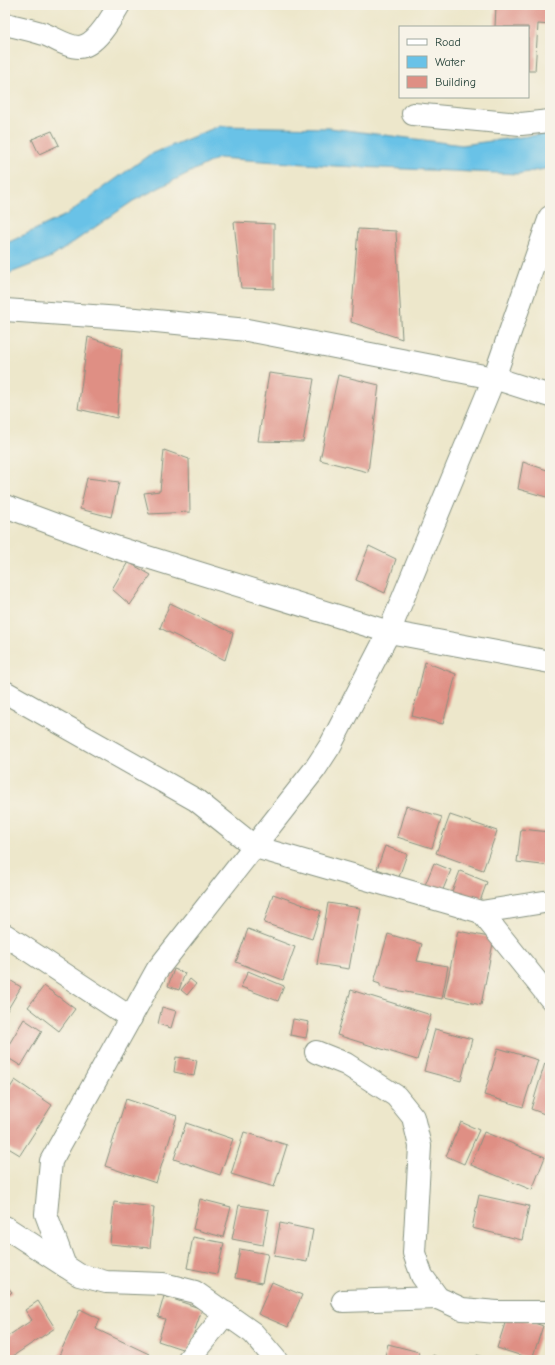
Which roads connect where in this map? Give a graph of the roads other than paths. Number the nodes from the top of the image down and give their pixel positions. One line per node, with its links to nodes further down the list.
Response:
1 (119, 5): 2 (street)
2 (5, 24)
3 (413, 114): 4 (street)
4 (550, 121)
5 (550, 217): 7 (street)
6 (5, 310): 7 (street)
7 (494, 378): 8 (street); 10 (street)
8 (550, 396)
9 (5, 506): 10 (street)
10 (389, 632): 11 (street); 13 (street)
11 (550, 662)
12 (5, 692): 13 (street)
13 (255, 847): 15 (street); 18 (street)
14 (550, 901): 15 (street)
15 (480, 912): 17 (street)
16 (5, 935): 18 (street)
17 (550, 998)
18 (131, 1018): 21 (street)
19 (316, 1052): 22 (street)
20 (6, 1231): 21 (street)
21 (66, 1266): 25 (street)
22 (438, 1298): 23 (street); 24 (street)
23 (343, 1301)
24 (550, 1312)
25 (226, 1313): 26 (street); 27 (street)
26 (188, 1360)
27 (276, 1360)

